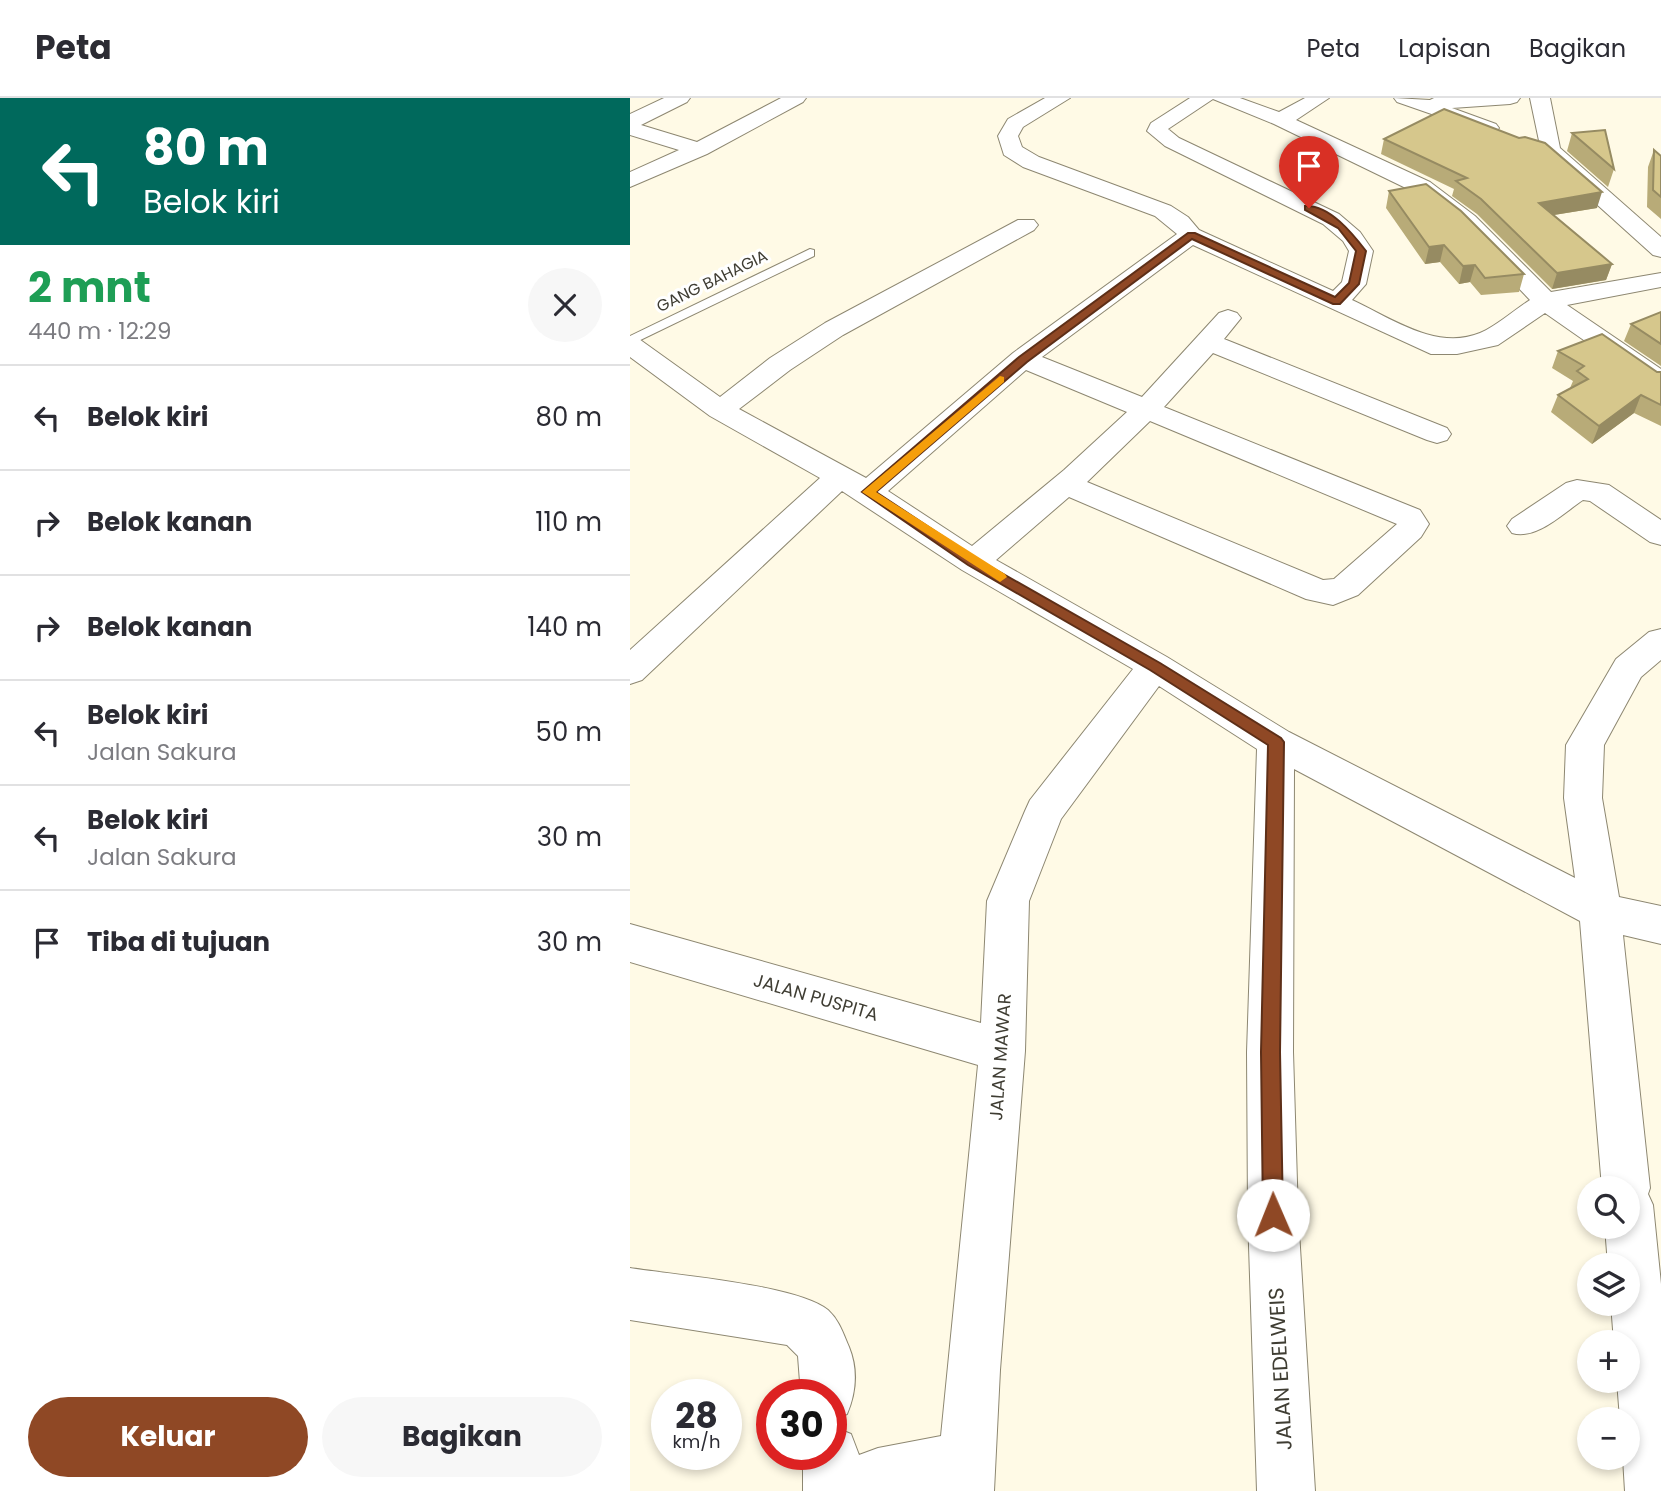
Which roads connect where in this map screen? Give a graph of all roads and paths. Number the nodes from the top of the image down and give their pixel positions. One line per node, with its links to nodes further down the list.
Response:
1 (680, 98): 11 (street)
2 (796, 98): 13 (street)
3 (1060, 98): 19 (street)
4 (1204, 98): 24 (street)
5 (1222, 98): 10 (street)
6 (1319, 98): 10 (street)
7 (1510, 98): 9 (street)
8 (1540, 98): 14 (street)
9 (1414, 101): 14 (street)
10 (1281, 120): 23 (street)
11 (630, 122)
12 (630, 128): 13 (street)
13 (699, 149): 15 (street)
14 (1550, 150): 17 (street)
15 (630, 180)
16 (1649, 213): 17 (street)
17 (1624, 217): 20 (street)
18 (1026, 225): 30 (street)
19 (1191, 235): 24 (street); 28 (street)
20 (1661, 250)
21 (810, 253): 27 (lane, GANG BAHAGIA)
22 (1661, 280): 23 (street)
23 (1545, 301): 24 (street); 29 (street)
24 (1336, 302)
25 (1228, 318): 26 (street)
26 (1208, 342): 31 (street); 32 (street)
27 (636, 354): 30 (street)
28 (1023, 359): 31 (street); 35 (street)
29 (1661, 381)
30 (720, 410): 33 (street)
31 (1144, 411): 34 (street); 34 (street)
32 (1437, 434)
33 (839, 477): 35 (street); 41 (street)
34 (1068, 485): 38 (street)
35 (868, 492): 38 (street)
36 (1523, 526): 37 (street)
37 (1661, 535)
38 (973, 562): 40 (street)
39 (1661, 641): 42 (street)
40 (1155, 666): 43 (street); 47 (street, JALAN MAWAR)
41 (630, 671)
42 (1644, 672): 44 (street)
43 (1276, 742): 44 (street); 56 (street, JALAN EDELWEIS)
44 (1600, 911): 45 (street); 48 (street)
45 (1661, 925)
46 (630, 943): 47 (street, JALAN PUSPITA)
47 (1002, 1051): 53 (street, JALAN MAWAR)
48 (1625, 1176)
49 (1631, 1239): 57 (street)
50 (630, 1294): 51 (street)
51 (827, 1379)
52 (831, 1470): 54 (street)
53 (967, 1475): 55 (street)
54 (832, 1491)
55 (852, 1491)
56 (1286, 1491)
57 (1654, 1491)

